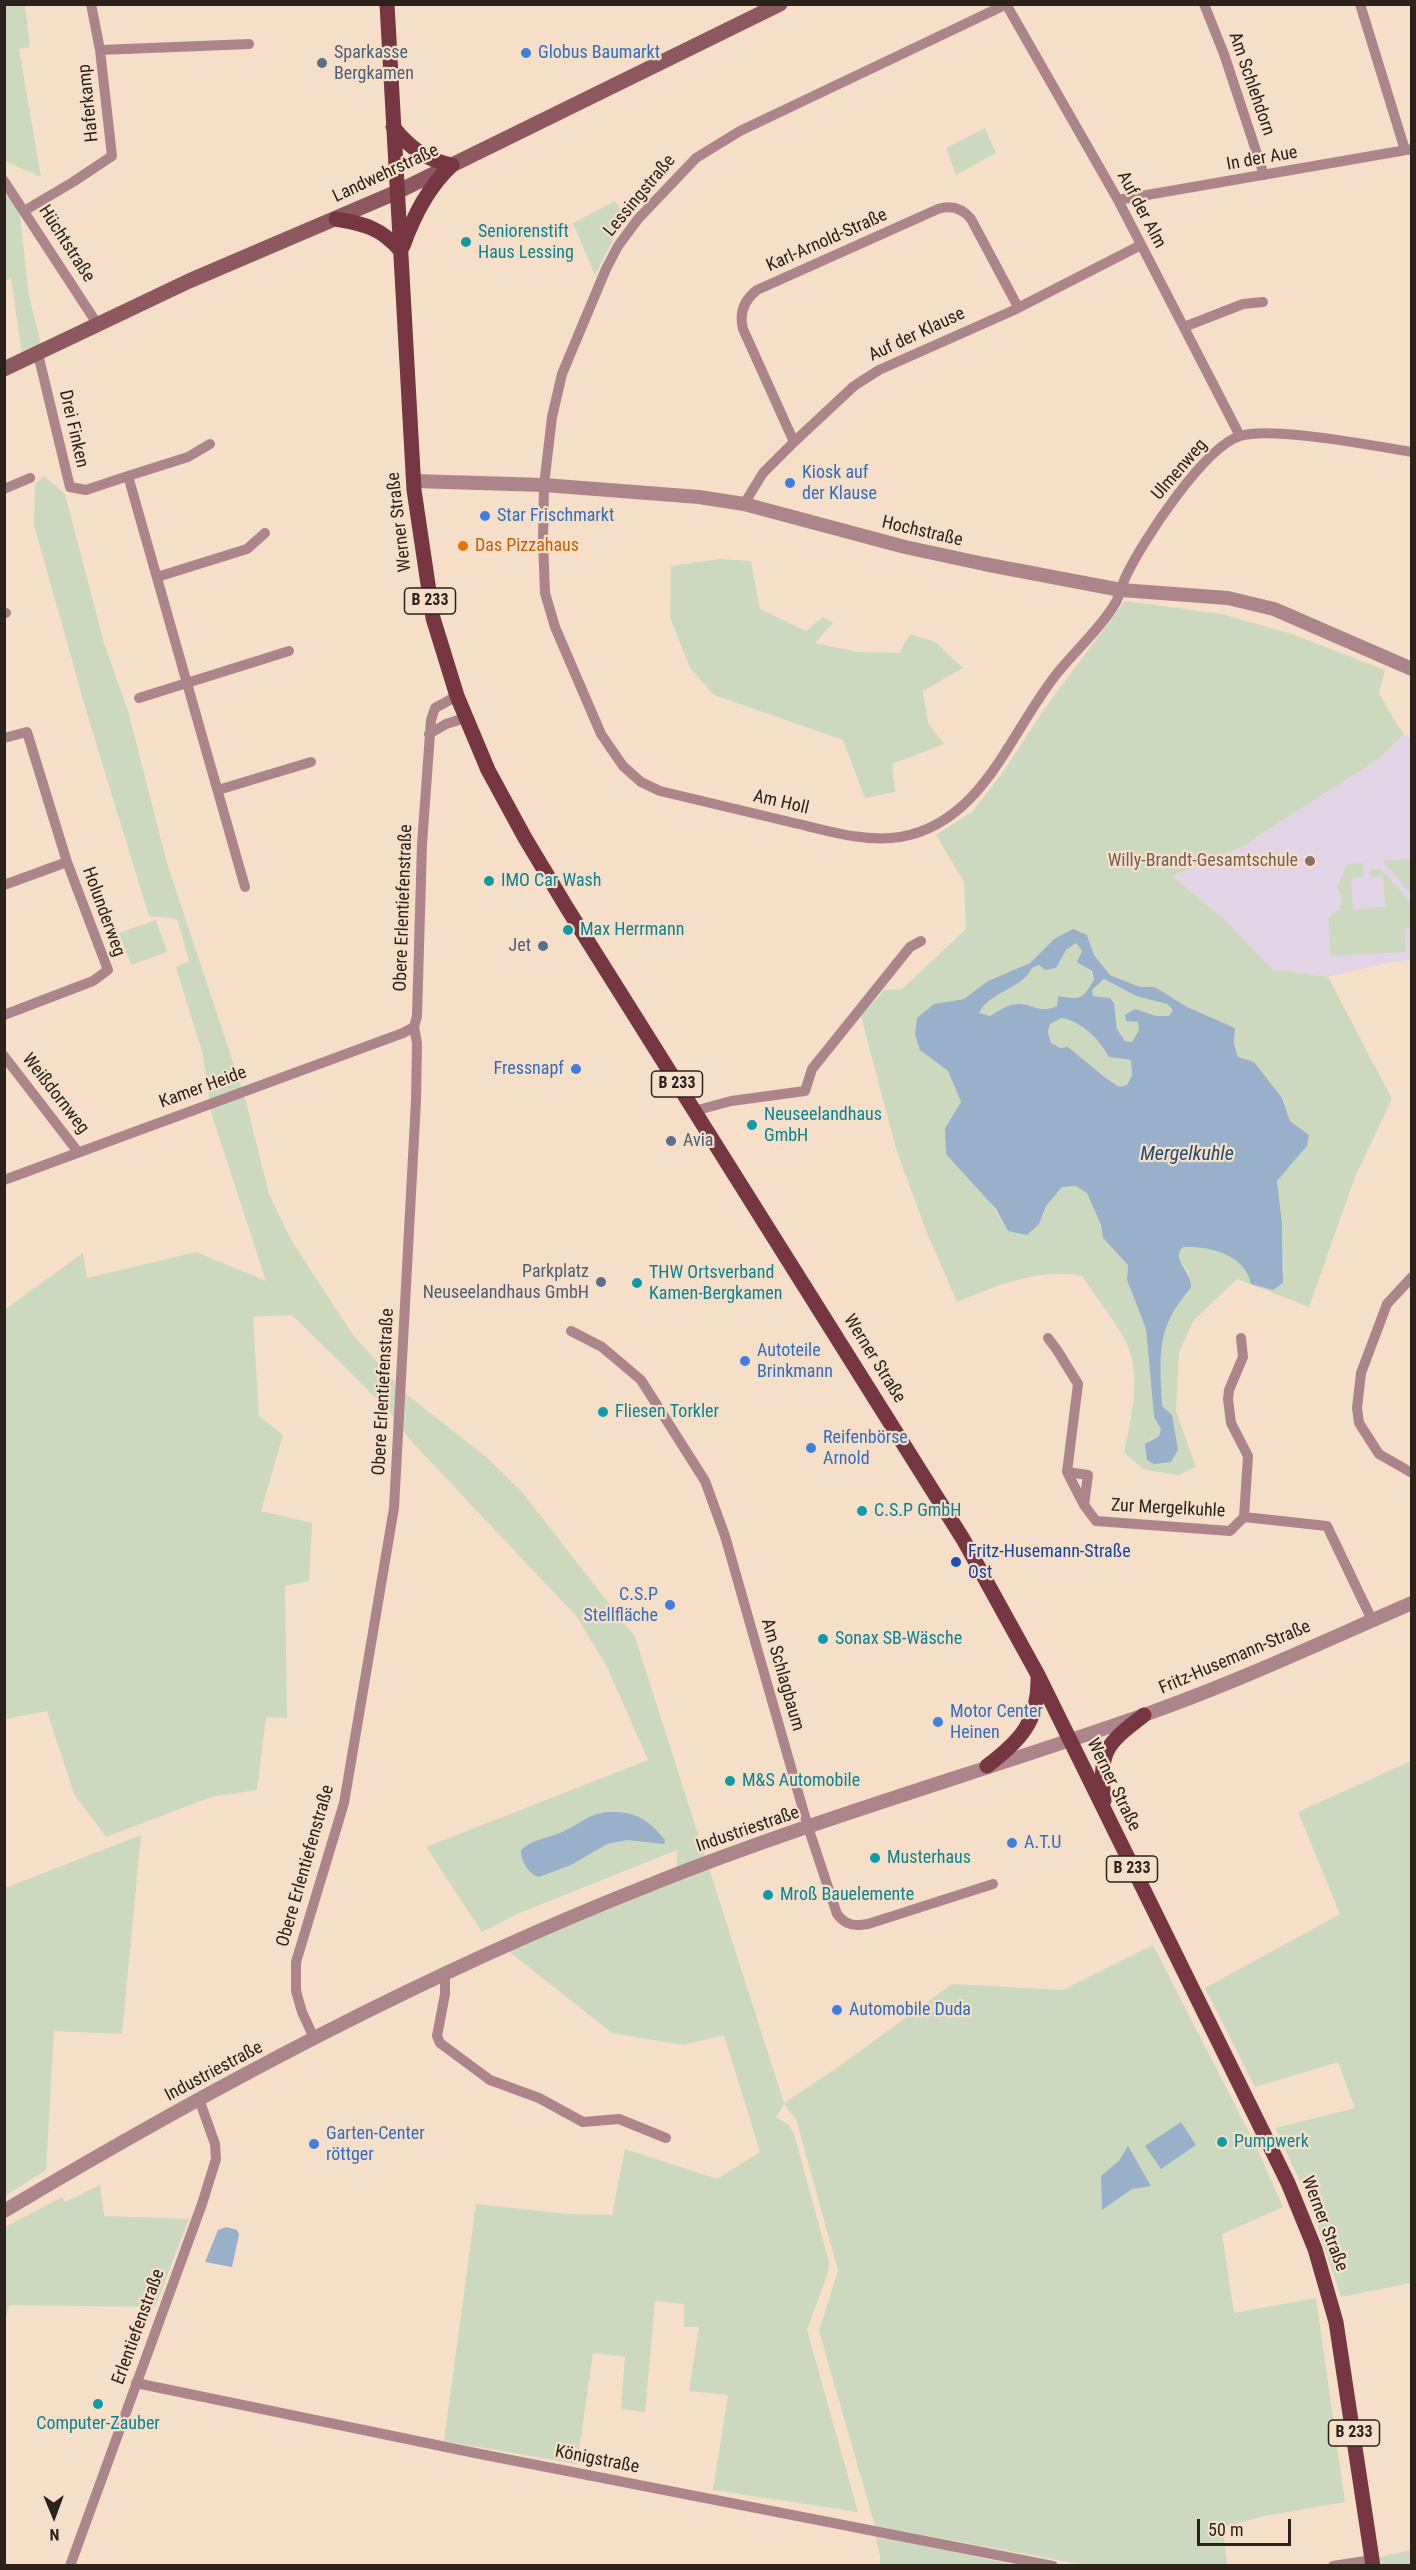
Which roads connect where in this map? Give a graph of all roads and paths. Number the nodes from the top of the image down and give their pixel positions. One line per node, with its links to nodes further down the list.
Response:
1 (91, 4): 8 (street, Haferkamp)
2 (387, 4): 9 (main road, Werner Straße / B 233)
3 (780, 4): 11 (main road, Landwehrstraße)
4 (1204, 4): 12 (street, Am Schlehdorn)
5 (1360, 4): 10 (street)
6 (1007, 5): 15 (street, Auf der Alm); 33 (street, Lessingstraße)
7 (249, 44): 8 (street, Haferkamp)
8 (100, 51): 16 (street, Haferkamp)
9 (393, 127): 11 (main road); 14 (main road, Werner Straße / B 233)
10 (1408, 149): 12 (street, In der Aue)
11 (452, 165): 14 (main road, Landwehrstraße); 19 (main road)
12 (1264, 175): 15 (street, In der Aue)
13 (4, 181): 16 (street, Hüchtstraße)
14 (397, 192): 17 (main road, Landwehrstraße); 19 (main road, Werner Straße / B 233)
15 (1119, 200): 18 (street, Auf der Alm)
16 (24, 211): 22 (street, Hüchtstraße)
17 (336, 219): 19 (main road); 22 (main road, Landwehrstraße)
18 (1141, 245): 21 (street, Auf der Klause); 23 (street, Auf der Alm)
19 (401, 251): 32 (main road, Werner Straße / B 233)
20 (1263, 302): 23 (street)
21 (1018, 308): 27 (street, Auf der Klause); 27 (street, Karl-Arnold-Straße)
22 (98, 325): 24 (main road, Landwehrstraße)
23 (1184, 327): 26 (street, Auf der Alm)
24 (38, 354): 25 (main road, Landwehrstraße); 30 (street, Drei Finken)
25 (4, 369)
26 (1240, 436): 29 (street); 38 (street, Ulmenweg)
27 (794, 442): 35 (street, Auf der Klause)
28 (210, 444): 30 (street, Drei Finken)
29 (1412, 452)
30 (128, 476): 37 (street)
31 (30, 478): 34 (street)
32 (414, 481): 33 (street, Hochstraße); 42 (main road, Werner Straße / B 233)
33 (544, 485): 35 (street, Hochstraße); 38 (street, Am Holl)
34 (4, 489)
35 (744, 504): 38 (street, Hochstraße)
36 (265, 533): 37 (street)
37 (157, 577): 41 (street)
38 (1122, 590): 40 (street, Hochstraße)
39 (289, 651): 41 (street)
40 (1412, 669)
41 (187, 683): 43 (street); 48 (street)
42 (457, 696): 44 (main road, Werner Straße / B 233); 45 (street, Obere Erlentiefenstraße)
43 (139, 698)
44 (465, 718): 45 (street); 56 (main road, Werner Straße / B 233)
45 (429, 734): 54 (street, Obere Erlentiefenstraße)
46 (4, 738): 49 (street, Holunderweg)
47 (311, 762): 48 (street)
48 (218, 790): 51 (street)
49 (67, 862): 50 (street, Holunderweg); 53 (street, Holunderweg)
50 (4, 885)
51 (244, 887)
52 (921, 941): 56 (street)
53 (4, 1015)
54 (414, 1028): 57 (street, Kamer Heide); 77 (street, Obere Erlentiefenstraße)
55 (4, 1056): 57 (street, Weißdornweg)
56 (694, 1111): 69 (main road, Werner Straße / B 233)
57 (78, 1152): 58 (street, Kamer Heide)
58 (4, 1180)
59 (1412, 1277): 64 (street)
60 (571, 1331): 74 (street, Am Schlagbaum)
61 (1048, 1338): 63 (street)
62 (1241, 1338): 66 (street)
63 (1067, 1472): 65 (street, Zur Mergelkuhle); 65 (street, Zur Mergelkuhle)
64 (1412, 1473)
65 (1084, 1505): 66 (street, Zur Mergelkuhle)
66 (1244, 1516): 68 (street, Zur Mergelkuhle)
67 (1412, 1603): 68 (street, Fritz-Husemann-Straße)
68 (1372, 1620): 70 (street, Fritz-Husemann-Straße)
69 (1038, 1675): 71 (main road, Werner Straße / B 233); 72 (main road)
70 (1144, 1715): 71 (street, Fritz-Husemann-Straße); 73 (main road)
71 (1070, 1740): 72 (street, Industriestraße); 73 (main road, Werner Straße / B 233)
72 (987, 1766): 74 (street, Industriestraße)
73 (1105, 1813): 82 (main road, Werner Straße / B 233)
74 (808, 1827): 75 (street, Am Schlagbaum); 76 (street, Industriestraße)
75 (993, 1884)
76 (445, 1973): 77 (street, Industriestraße); 79 (street)
77 (314, 2038): 78 (street, Industriestraße)
78 (199, 2099): 80 (street, Industriestraße); 81 (street, Erlentiefenstraße)
79 (666, 2138)
80 (4, 2211)
81 (136, 2383): 83 (street, Erlentiefenstraße); 84 (street, Königstraße)
82 (1373, 2563): 85 (street)
83 (70, 2565)
84 (1053, 2565)
85 (1332, 2565)

